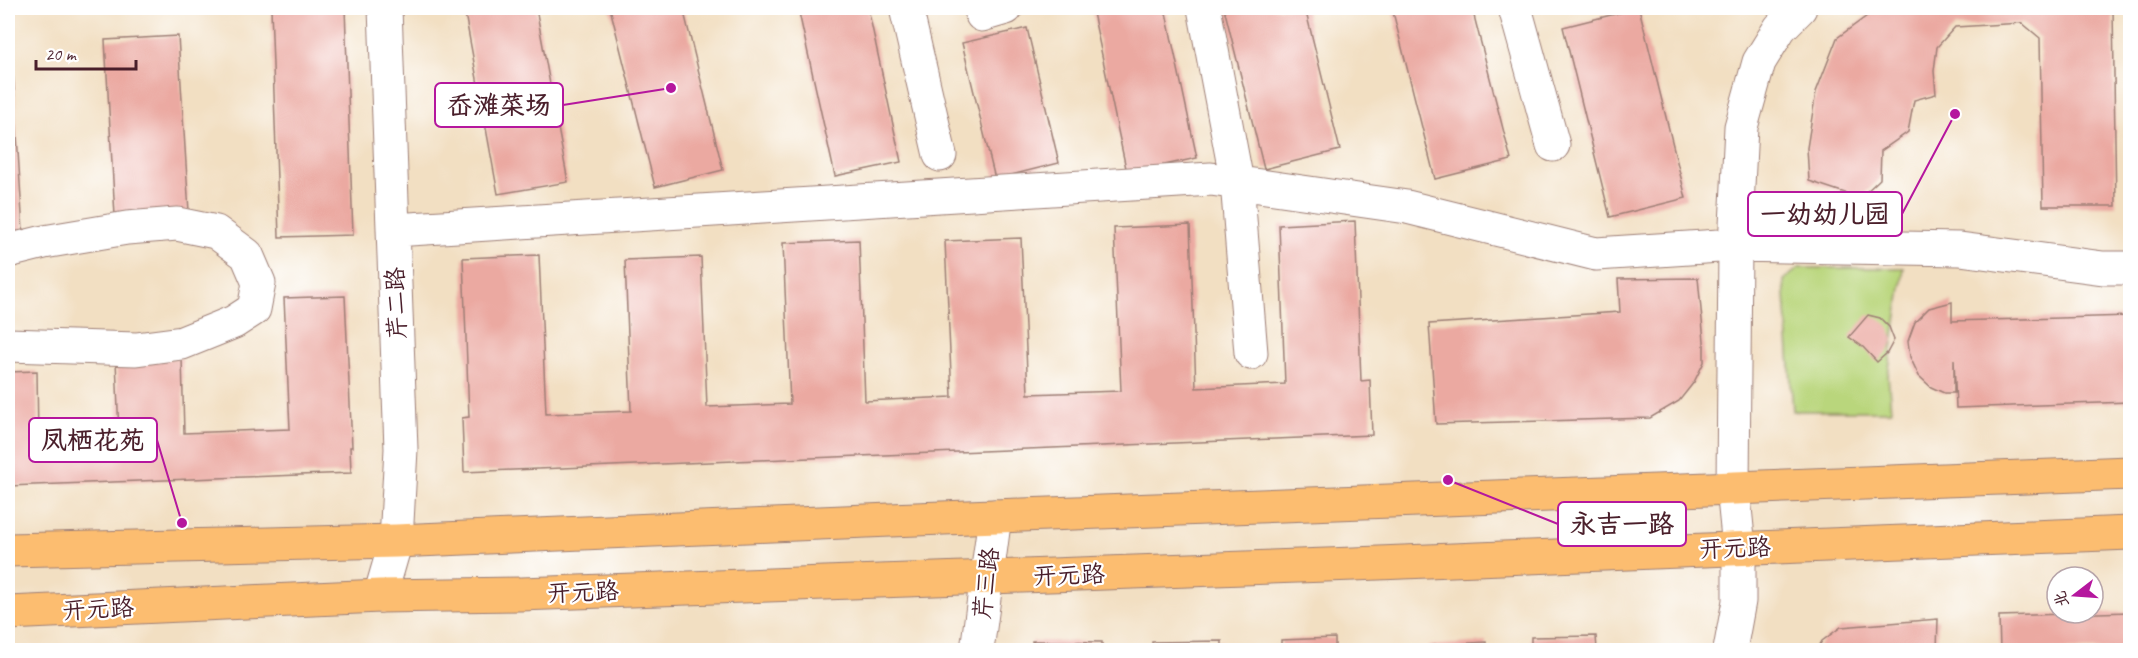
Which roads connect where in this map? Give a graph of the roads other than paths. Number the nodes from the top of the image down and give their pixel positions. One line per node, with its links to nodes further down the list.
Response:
1 (386, 8): 9 (street, 芹二路)
2 (906, 8): 7 (street)
3 (1204, 8): 8 (street)
4 (1515, 8): 6 (street)
5 (1800, 8): 10 (street)
6 (1553, 145)
7 (940, 155)
8 (1237, 182): 9 (street); 10 (street); 14 (street)
9 (394, 230): 19 (street, 芹二路)
10 (1735, 245): 12 (street); 16 (street)
11 (8, 251): 13 (street)
12 (2130, 268)
13 (8, 345)
14 (1251, 353)
15 (2130, 473): 16 (main road)
16 (1733, 488): 17 (main road); 20 (street)
17 (995, 516): 19 (main road); 22 (street, 芹三路)
18 (2130, 533): 20 (main road, 开元路)
19 (396, 541): 21 (main road); 23 (street, 芹二路)
20 (1739, 548): 22 (main road, 开元路); 26 (street)
21 (8, 550)
22 (987, 578): 23 (main road, 开元路); 25 (street, 芹三路)
23 (380, 596): 24 (main road, 开元路)
24 (8, 614)
25 (977, 651)
26 (1730, 651)

